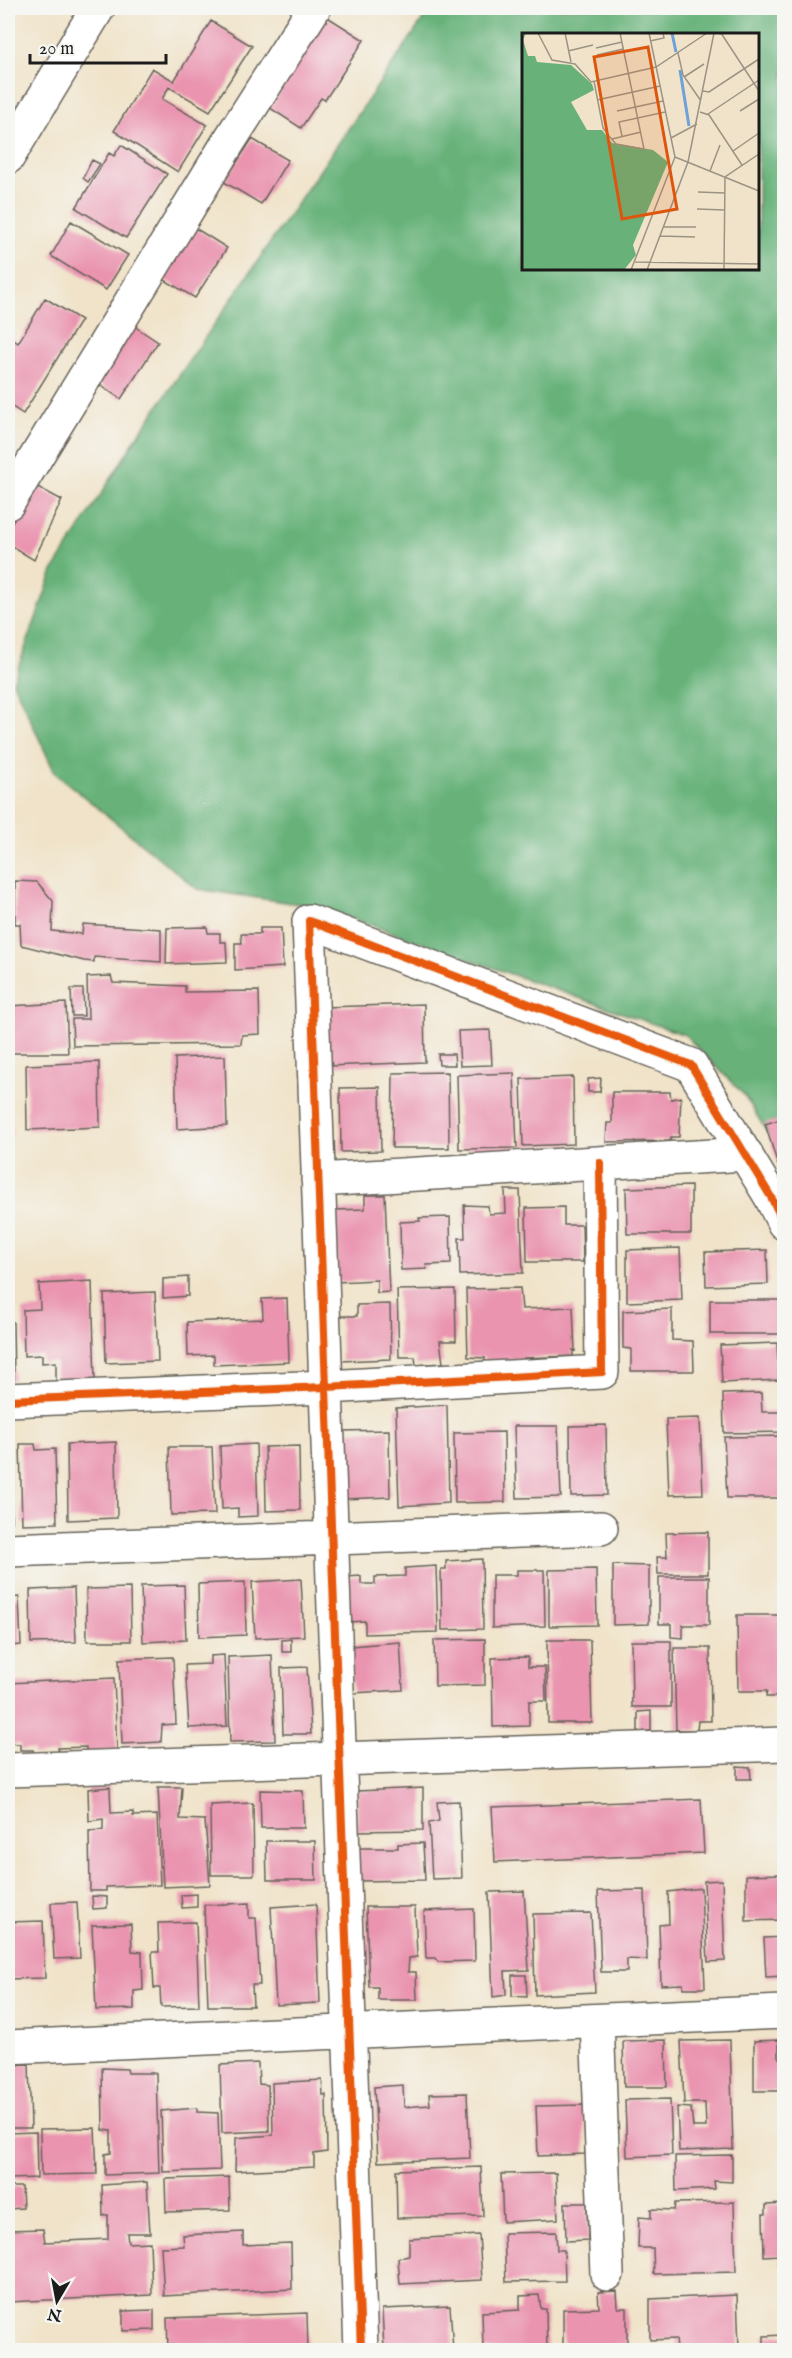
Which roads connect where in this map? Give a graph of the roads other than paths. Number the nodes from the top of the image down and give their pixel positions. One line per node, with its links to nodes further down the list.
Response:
1 (98, 8): 3 (street)
2 (314, 8): 4 (street)
3 (8, 157)
4 (8, 503)
5 (746, 1154): 6 (street); 7 (street); 8 (street)
6 (600, 1163): 7 (street); 9 (street)
7 (318, 1180): 9 (street)
8 (784, 1223)
9 (326, 1387): 10 (street); 12 (street)
10 (8, 1400)
11 (601, 1528): 12 (street)
12 (331, 1536): 13 (street); 15 (street)
13 (8, 1550)
14 (784, 1744): 15 (street)
15 (339, 1759): 16 (street); 19 (street)
16 (8, 1770)
17 (784, 2012): 18 (street)
18 (597, 2021): 19 (street); 21 (street)
19 (349, 2031): 20 (street); 22 (street)
20 (8, 2047)
21 (607, 2274)
22 (361, 2350)

